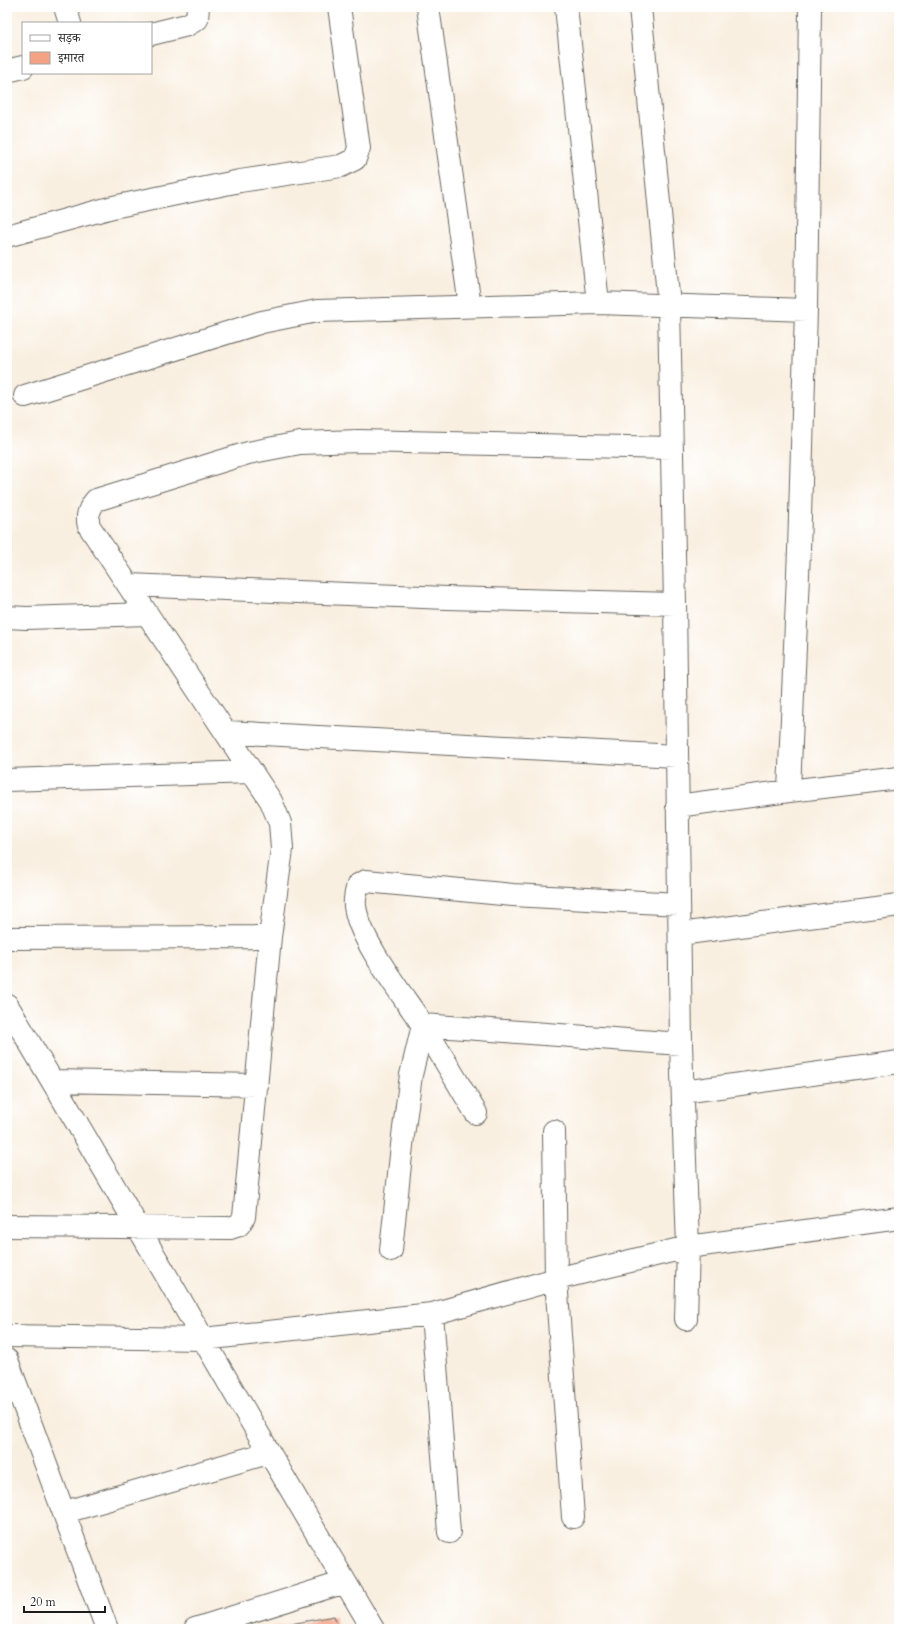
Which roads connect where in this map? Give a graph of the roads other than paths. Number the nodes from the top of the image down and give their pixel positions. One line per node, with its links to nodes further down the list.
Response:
1 (66, 7): 8 (street)
2 (198, 7): 9 (street)
3 (339, 7): 12 (street)
4 (428, 7): 15 (street)
5 (566, 7): 13 (street)
6 (640, 7): 14 (street)
7 (810, 7): 16 (street)
8 (70, 22)
9 (152, 34)
10 (22, 67): 11 (street)
11 (7, 71)
12 (7, 236)
13 (598, 303): 14 (street); 15 (street)
14 (669, 305): 16 (street); 18 (street)
15 (470, 306): 17 (street)
16 (806, 310): 28 (street)
17 (25, 396)
18 (672, 448): 19 (street); 20 (street)
19 (128, 585): 20 (street); 21 (street)
20 (675, 604): 24 (street)
21 (147, 614): 22 (street); 23 (street)
22 (7, 617)
23 (226, 732): 24 (street); 25 (street)
24 (676, 756): 29 (street)
25 (252, 772): 27 (street); 33 (street)
26 (899, 778): 28 (street)
27 (7, 780)
28 (789, 791): 29 (street)
29 (677, 806): 30 (street)
30 (679, 904): 32 (street); 36 (street)
31 (899, 905): 32 (street)
32 (680, 934): 37 (street)
33 (270, 937): 34 (street); 40 (street)
34 (7, 938)
35 (7, 1005): 39 (street)
36 (423, 1026): 37 (street); 42 (street); 48 (street)
37 (681, 1044): 41 (street)
38 (899, 1062): 41 (street)
39 (53, 1081): 40 (street); 46 (street)
40 (257, 1084): 46 (street)
41 (683, 1092): 47 (street)
42 (476, 1113)
43 (554, 1131): 49 (street)
44 (899, 1218): 47 (street)
45 (7, 1226): 46 (street)
46 (137, 1226): 53 (street)
47 (688, 1248): 49 (street); 51 (street)
48 (391, 1250)
49 (556, 1279): 50 (street); 57 (street)
50 (432, 1314): 53 (street); 58 (street)
51 (686, 1319)
52 (7, 1336): 53 (street)
53 (203, 1339): 55 (street)
54 (7, 1360): 56 (street)
55 (268, 1453): 56 (street); 59 (street)
56 (64, 1512): 60 (street)
57 (573, 1517)
58 (449, 1532)
59 (345, 1582): 61 (street); 62 (street)
60 (107, 1629)
61 (195, 1629)
62 (373, 1629)

